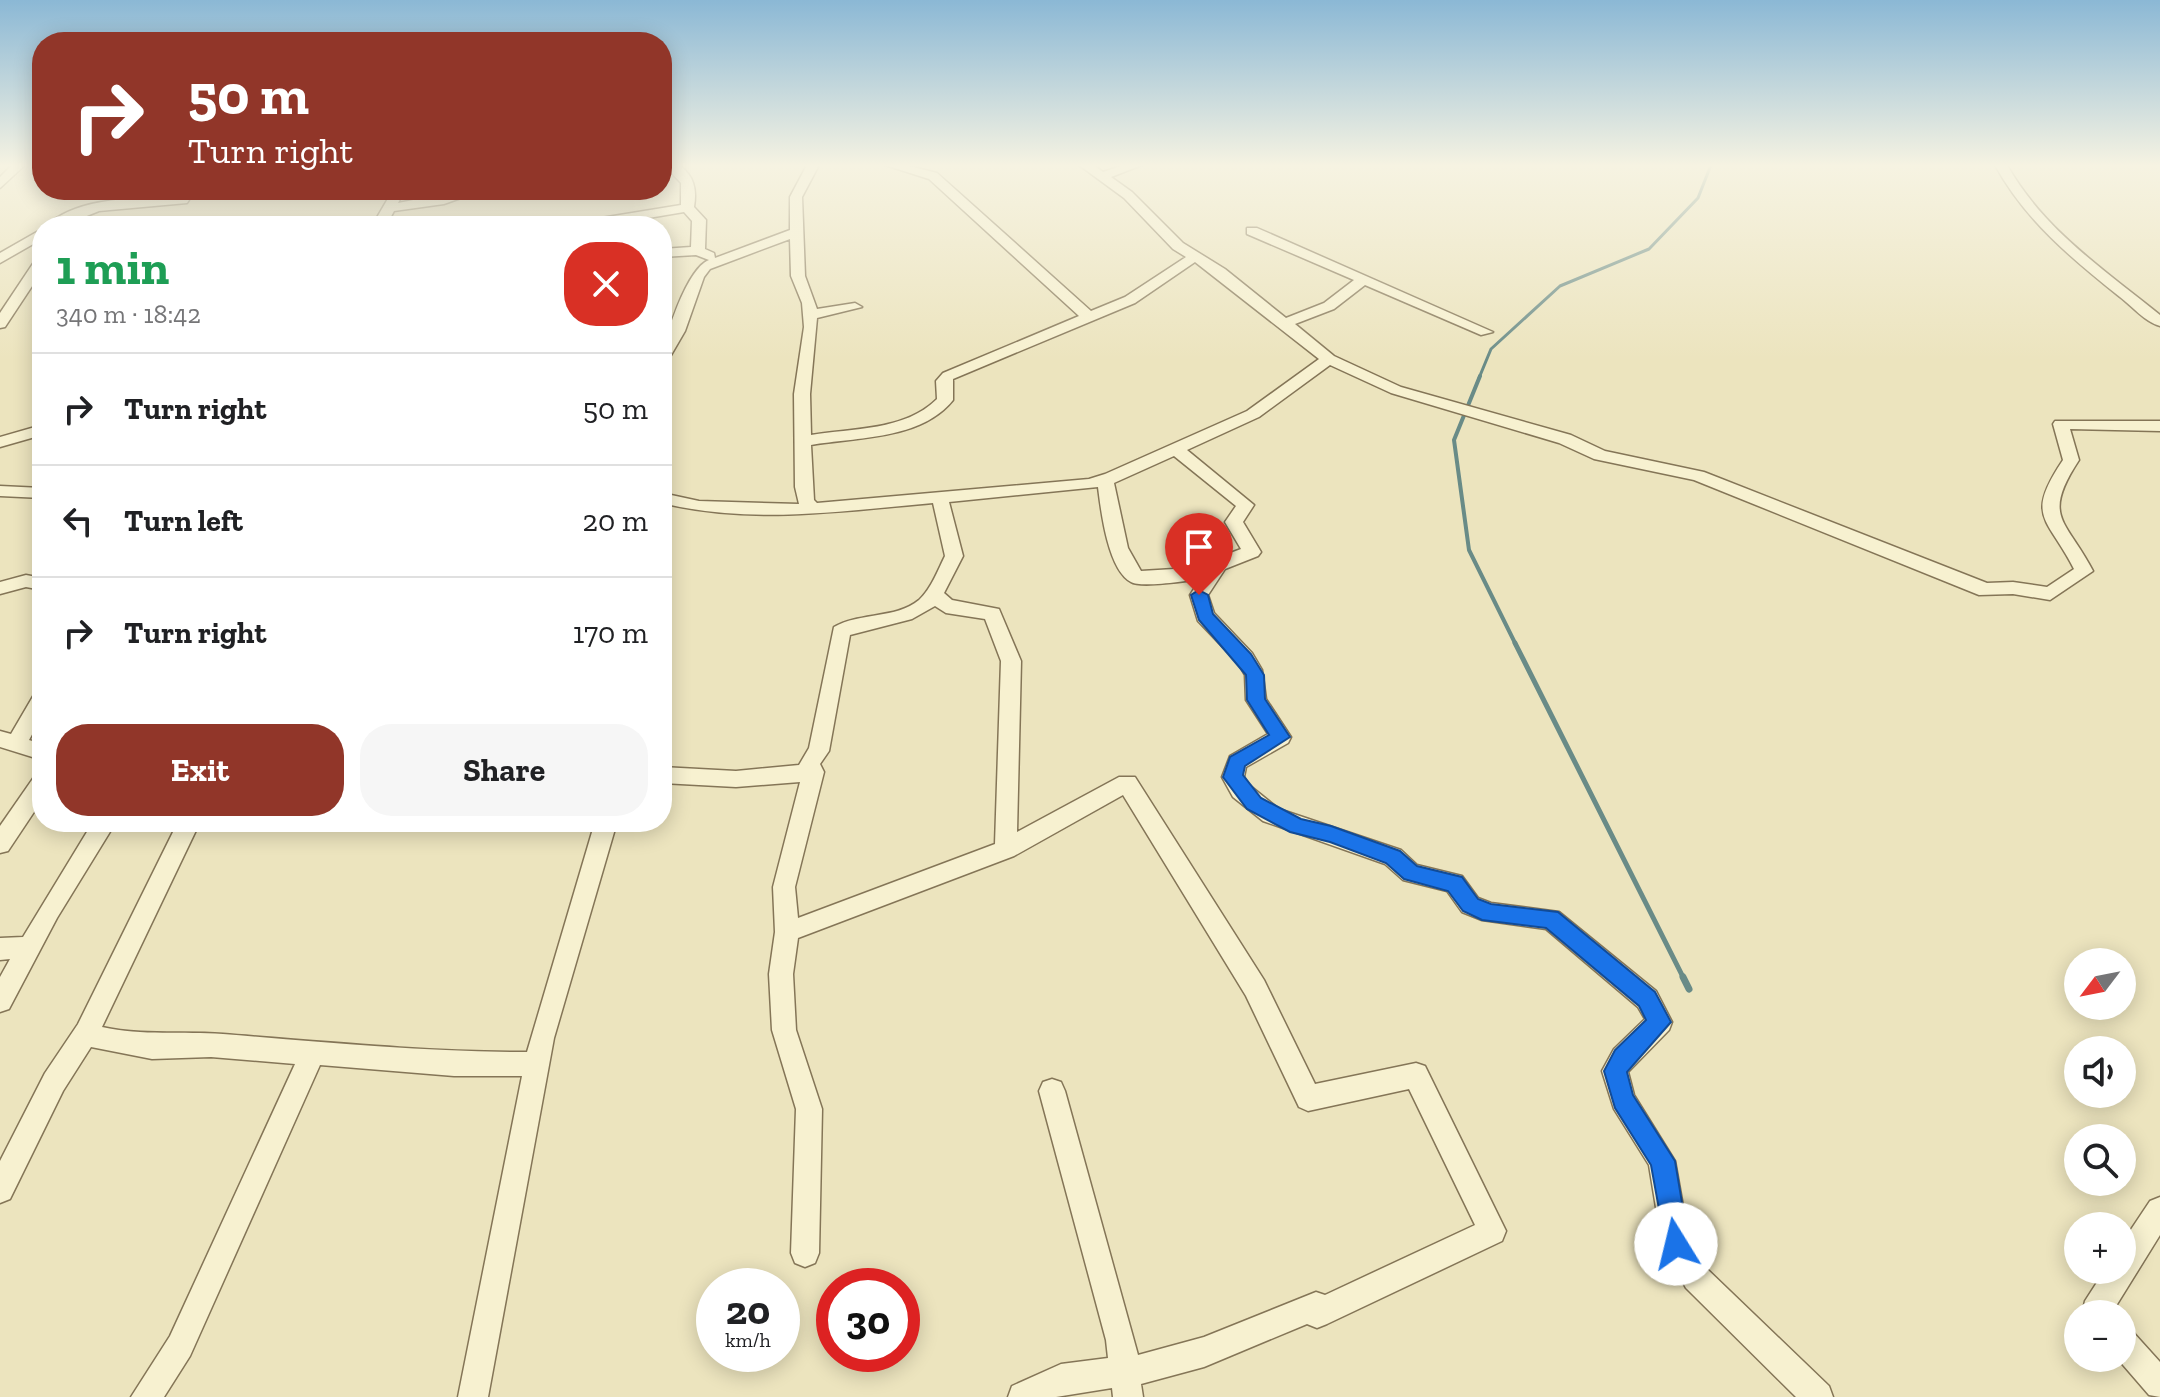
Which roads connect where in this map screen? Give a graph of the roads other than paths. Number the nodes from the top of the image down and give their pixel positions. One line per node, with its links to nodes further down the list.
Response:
1 (699, 230): 8 (street)
2 (997, 230): 19 (street)
3 (1160, 230): 10 (street)
4 (2050, 230): 20 (street)
5 (1252, 231): 16 (street)
6 (797, 232): 12 (street); 18 (street)
7 (32, 239): 11 (street)
8 (698, 251): 9 (street); 12 (street)
9 (672, 252)
10 (1194, 257): 19 (street); 21 (street)
11 (0, 259)
12 (717, 259): 24 (street)
13 (32, 266): 14 (street)
14 (0, 268)
15 (32, 278): 22 (street)
16 (1361, 281): 21 (street); 23 (street)
17 (855, 307): 18 (street)
18 (810, 315): 28 (street)
19 (1089, 317): 28 (street)
20 (2160, 322)
21 (1285, 323): 25 (street)
22 (0, 324)
23 (1486, 332)
24 (672, 342)
25 (1329, 359): 26 (street); 30 (street)
26 (2160, 426)
27 (32, 433): 29 (street)
28 (804, 434): 36 (street)
29 (0, 442)
30 (1174, 448): 31 (street); 37 (street)
31 (1105, 480): 34 (street); 37 (street)
32 (0, 491): 33 (street)
33 (32, 493)
34 (940, 499): 36 (street); 40 (street)
35 (672, 500): 36 (street)
36 (812, 508)
37 (1218, 566): 70 (street)
38 (32, 582): 39 (street)
39 (0, 588)
40 (935, 595): 44 (street); 51 (street)
41 (32, 711): 42 (street)
42 (8, 742): 43 (street)
43 (32, 749)
44 (813, 772): 45 (street); 52 (street)
45 (672, 776)
46 (32, 798): 50 (street)
47 (99, 832): 53 (street)
48 (184, 832): 56 (street)
49 (603, 832): 58 (street)
50 (0, 844)
51 (1006, 849): 52 (street); 65 (street)
52 (787, 932): 63 (street)
53 (29, 947): 54 (street); 55 (street)
54 (0, 949)
55 (0, 1001)
56 (87, 1032): 57 (street); 60 (street)
57 (313, 1053): 58 (street); 67 (street)
58 (536, 1064): 68 (street)
59 (1052, 1091): 65 (street)
60 (0, 1189)
61 (2160, 1211): 62 (street)
62 (2136, 1247)
63 (805, 1253)
64 (2136, 1357): 66 (street)
65 (1126, 1383): 69 (street)
66 (2160, 1384)
67 (151, 1392)
68 (473, 1397)
69 (1023, 1397)
70 (1818, 1397)

